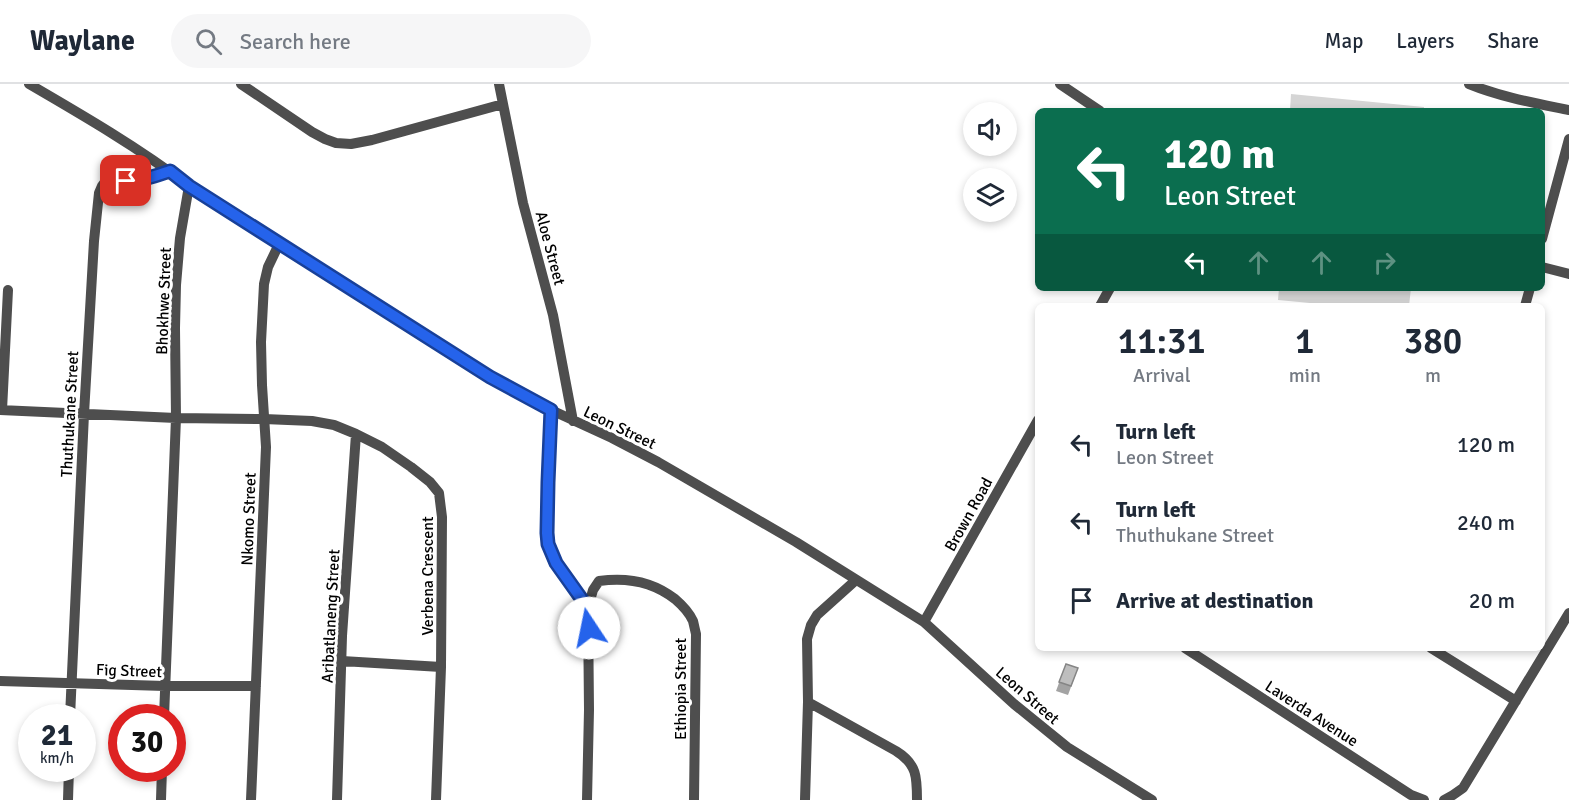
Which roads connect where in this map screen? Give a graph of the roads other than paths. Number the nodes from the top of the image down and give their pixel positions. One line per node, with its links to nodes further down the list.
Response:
1 (29, 84): 10 (street, Leon Street)
2 (241, 84): 6 (street)
3 (499, 84): 6 (street, Aloe Street)
4 (1060, 84): 7 (street)
5 (1469, 84): 8 (street)
6 (503, 104): 22 (street, Aloe Street)
7 (1096, 108)
8 (1569, 110)
9 (1569, 139): 12 (street)
10 (170, 171): 11 (street, Leon Street); 19 (street, Thuthukane Street)
11 (189, 186): 13 (street, Leon Street); 20 (street, Bhokhwe Street)
12 (1545, 228)
13 (280, 242): 18 (street, Leon Street); 21 (street, Nkomo Street)
14 (1545, 268): 15 (street)
15 (1569, 274)
16 (8, 290): 17 (street)
17 (1, 410): 19 (street, Verbena Crescent)
18 (551, 410): 22 (street, Leon Street); 26 (street)
19 (84, 414): 20 (street, Verbena Crescent); 34 (street, Thuthukane Street)
20 (176, 418): 21 (street, Verbena Crescent); 35 (street)
21 (264, 418): 24 (street, Verbena Crescent); 36 (street, Nkomo Street)
22 (573, 421): 25 (street, Leon Street)
23 (1035, 425): 28 (street, Brown Road)
24 (356, 434): 31 (street, Aribatlaneng Street); 32 (street, Verbena Crescent)
25 (856, 580): 28 (street, Leon Street); 38 (street)
26 (588, 608): 48 (street, Ethiopia Street); 49 (street, Ethiopia Street)
27 (1569, 613): 37 (street)
28 (924, 622): 52 (street, Leon Street)
29 (1190, 651): 53 (street, Laverda Avenue)
30 (1436, 651): 37 (street)
31 (342, 661): 32 (street); 46 (street, Aribatlaneng Street)
32 (441, 667): 47 (street, Verbena Crescent)
33 (0, 681): 34 (street, Fig Street)
34 (71, 684): 35 (street, Fig Street); 39 (street, Thuthukane Street)
35 (165, 686): 36 (street, Fig Street); 40 (street)
36 (256, 686): 45 (street, Nkomo Street)
37 (1516, 701): 54 (street)
38 (808, 702): 50 (street); 51 (street)
39 (70, 704)
40 (164, 704)
41 (69, 782): 43 (street)
42 (162, 782): 44 (street)
43 (68, 800)
44 (161, 800)
45 (251, 800)
46 (337, 800)
47 (436, 800)
48 (587, 800)
49 (694, 800)
50 (805, 800)
51 (917, 800)
52 (1152, 800)
53 (1424, 800)
54 (1444, 800)

